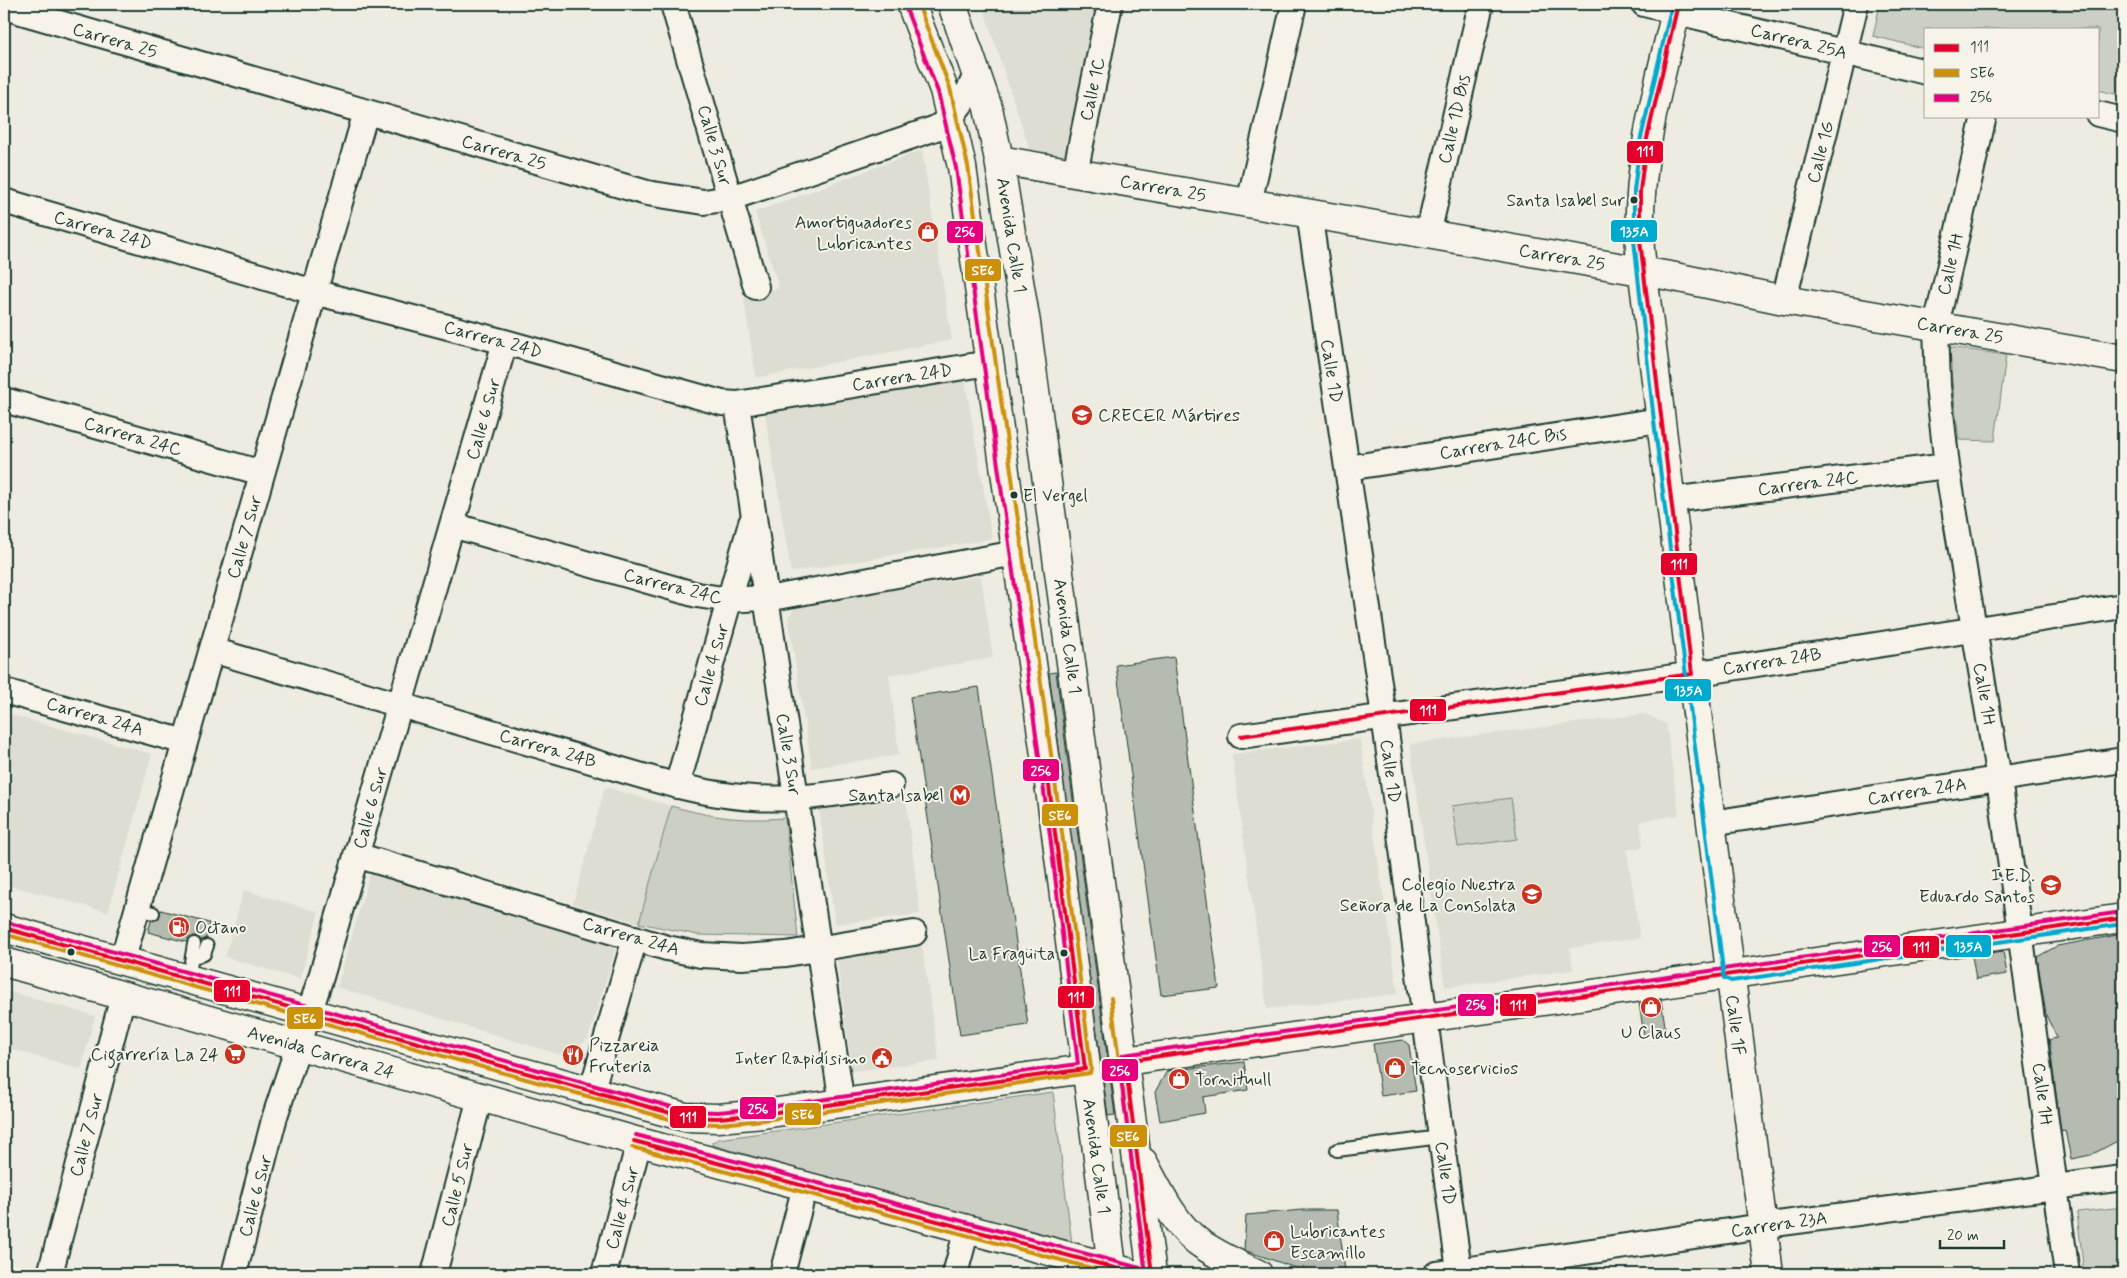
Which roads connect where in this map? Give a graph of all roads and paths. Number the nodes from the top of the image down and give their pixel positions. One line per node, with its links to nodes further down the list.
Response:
1 (673, 4): 21 (street, Calle 3 Sur)
2 (911, 4): 16 (main road, Avenida Calle 1)
3 (952, 4): 12 (main road, Avenida Calle 1)
4 (1110, 4): 20 (street, Calle 1C)
5 (1294, 4): 23 (street)
6 (1481, 4): 25 (street, Calle 1D Bis)
7 (1644, 4): 10 (street, Carrera 25A)
8 (1856, 4): 11 (street, Calle 1G)
9 (10, 7): 14 (street, Carrera 25)
10 (1677, 8): 11 (street, Carrera 25A); 26 (main road, Calle 1F)
11 (1844, 52): 13 (street, Carrera 25A); 29 (street, Calle 1G)
12 (977, 72): 16 (street, Carrera 25); 19 (main road, Avenida Calle 1)
13 (1924, 72)
14 (366, 112): 21 (street, Carrera 25); 28 (street, Calle 7 Sur)
15 (2100, 114): 18 (street)
16 (951, 116): 21 (street, Carrera 25); 33 (main road, Avenida Calle 1)
17 (1984, 118): 30 (street, Calle 1H)
18 (2123, 120)
19 (999, 160): 20 (main road, Carrera 25); 77 (main road, Avenida Calle 1)
20 (1075, 173): 23 (main road, Carrera 25)
21 (731, 198): 27 (street, Calle 3 Sur)
22 (4, 201): 28 (street, Carrera 24D)
23 (1249, 203): 24 (main road, Carrera 25)
24 (1308, 214): 25 (main road, Carrera 25); 38 (street, Calle 1D)
25 (1428, 234): 26 (main road, Carrera 25)
26 (1642, 271): 29 (main road, Carrera 25); 36 (main road, Calle 1F)
27 (756, 286)
28 (314, 292): 31 (street, Carrera 24D); 39 (street, Calle 7 Sur)
29 (1784, 300): 30 (main road, Carrera 25)
30 (1936, 326): 32 (main road, Carrera 25); 37 (street, Calle 1H)
31 (505, 342): 35 (street, Carrera 24D); 42 (street, Calle 6 Sur)
32 (2123, 359)
33 (989, 363): 35 (street, Carrera 24D); 43 (main road, Avenida Calle 1)
34 (4, 400): 39 (street, Carrera 24C)
35 (736, 404): 41 (street, Calle 3 Sur)
36 (1660, 420): 38 (street, Carrera 24C Bis); 40 (main road, Calle 1F)
37 (1947, 466): 40 (street, Carrera 24C); 47 (street, Calle 1H)
38 (1347, 468): 52 (street, Calle 1D)
39 (262, 473): 48 (street, Calle 7 Sur)
40 (1670, 500): 49 (main road, Calle 1F)
41 (753, 515): 44 (street, Calle 3 Sur); 45 (street, Calle 4 Sur)
42 (452, 525): 45 (street, Carrera 24C); 51 (street, Calle 6 Sur)
43 (1016, 553): 44 (street, Carrera 24C); 78 (main road, Avenida Calle 1)
44 (765, 598): 45 (street, Carrera 24C); 59 (street, Calle 3 Sur)
45 (729, 600): 57 (street, Calle 4 Sur)
46 (2123, 606): 47 (street, Carrera 24B)
47 (1974, 630): 49 (street, Carrera 24B); 56 (street, Calle 1H)
48 (212, 650): 51 (street, Carrera 24B); 54 (street, Calle 7 Sur)
49 (1692, 674): 52 (street, Carrera 24B); 60 (main road, Calle 1F)
50 (4, 690): 54 (street, Carrera 24A)
51 (400, 705): 57 (street, Carrera 24B); 61 (street, Calle 6 Sur)
52 (1384, 716): 53 (street, Carrera 24B); 75 (street, Calle 1D)
53 (1241, 736)
54 (186, 742): 71 (street, Calle 7 Sur)
55 (2123, 760): 56 (street, Carrera 24A)
56 (1999, 778): 60 (street, Carrera 24A); 64 (street, Calle 1H)
57 (677, 786): 59 (street, Carrera 24B)
58 (891, 786): 59 (street, Carrera 24B)
59 (796, 798): 68 (street, Calle 3 Sur)
60 (1710, 823): 72 (main road, Calle 1F)
61 (356, 855): 66 (street, Carrera 24A); 74 (street, Calle 6 Sur)
62 (2123, 918): 64 (main road)
63 (4, 928): 71 (main road, Avenida Carrera 24)
64 (2021, 932): 72 (main road); 88 (street, Calle 1H)
65 (914, 934): 68 (street, Carrera 24A)
66 (635, 938): 68 (street, Carrera 24A); 79 (street)
67 (207, 946): 69 (lane)
68 (818, 948): 81 (street, Calle 3 Sur)
69 (192, 960): 71 (main road, Avenida Carrera 24); 74 (main road, Avenida Carrera 24)
70 (4, 962): 73 (main road, Avenida Carrera 24)
71 (122, 962)
72 (1730, 975): 75 (main road); 89 (main road, Calle 1F)
73 (123, 996): 76 (main road, Avenida Carrera 24); 93 (street, Calle 7 Sur)
74 (308, 1014): 76 (street, Calle 6 Sur); 79 (main road, Avenida Carrera 24)
75 (1425, 1018): 77 (main road); 82 (street, Calle 1D)
76 (298, 1045): 80 (main road, Avenida Carrera 24); 94 (street, Calle 6 Sur)
77 (1125, 1061): 84 (main road, Avenida Calle 1)
78 (1085, 1069): 81 (main road, Avenida Carrera 24); 92 (main road, Avenida Calle 1)
79 (592, 1092): 81 (main road, Avenida Carrera 24)
80 (480, 1097): 83 (main road, Avenida Carrera 24); 95 (street, Calle 5 Sur)
81 (842, 1104)
82 (1441, 1137): 85 (lane); 91 (street, Calle 1D)
83 (639, 1142): 87 (main road, Avenida Carrera 24); 96 (street, Calle 4 Sur)
84 (1136, 1148): 100 (main road, Avenida Calle 1); 101 (main road)
85 (1337, 1150)
86 (2123, 1178): 88 (street, Carrera 23A)
87 (805, 1186): 90 (main road, Avenida Carrera 24); 97 (street)
88 (2055, 1187): 89 (street, Carrera 23A); 104 (street, Calle 1H)
89 (1763, 1226): 91 (street, Carrera 23A); 103 (main road, Calle 1F)
90 (967, 1229): 92 (main road, Avenida Carrera 24); 98 (street)
91 (1459, 1270): 102 (street, Carrera 23A)
92 (1113, 1271): 99 (main road, Avenida Carrera 24)
93 (50, 1274)
94 (234, 1274)
95 (434, 1274)
96 (604, 1274)
97 (782, 1274)
98 (955, 1274)
99 (1138, 1274)
100 (1152, 1274)
101 (1258, 1274)
102 (1436, 1274)
103 (1769, 1274)
104 (2066, 1274)

